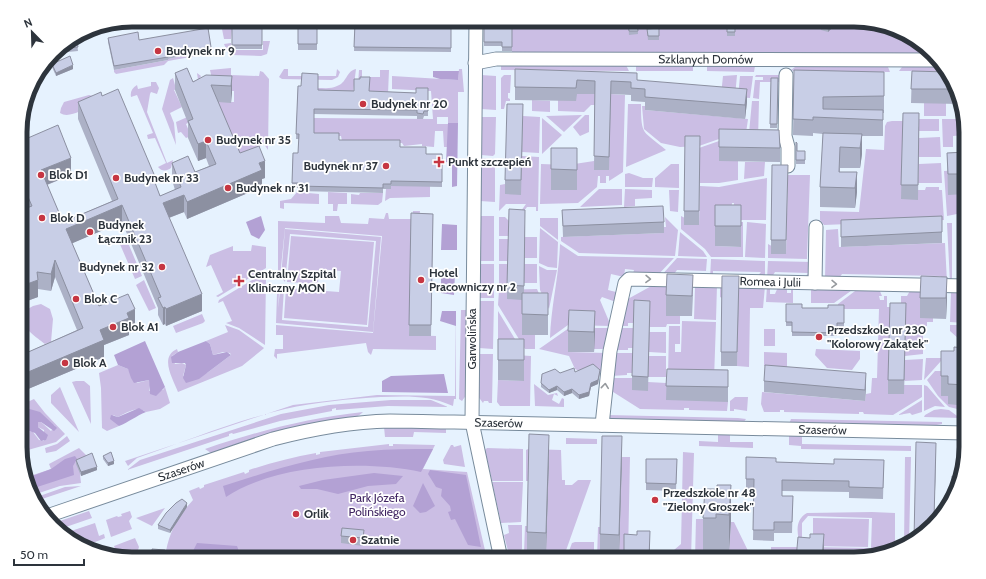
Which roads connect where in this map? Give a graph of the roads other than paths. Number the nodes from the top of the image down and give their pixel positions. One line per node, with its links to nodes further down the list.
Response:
1 (476, 27): 3 (street, Garwolińska)
2 (930, 60): 3 (street, Szklanych Domów)
3 (475, 63): 9 (street, Garwolińska)
4 (786, 75): 5 (street)
5 (788, 166)
6 (816, 227): 7 (street)
7 (815, 283): 8 (street, Romea i Julii, one-way to 8); 10 (street, Romea i Julii, one-way to 7)
8 (959, 286)
9 (472, 422): 10 (street, Szaserów); 12 (street, Szaserów); 13 (street, Garwolińska)
10 (602, 425): 11 (street, Szaserów)
11 (959, 433)
12 (52, 514)
13 (500, 552)

